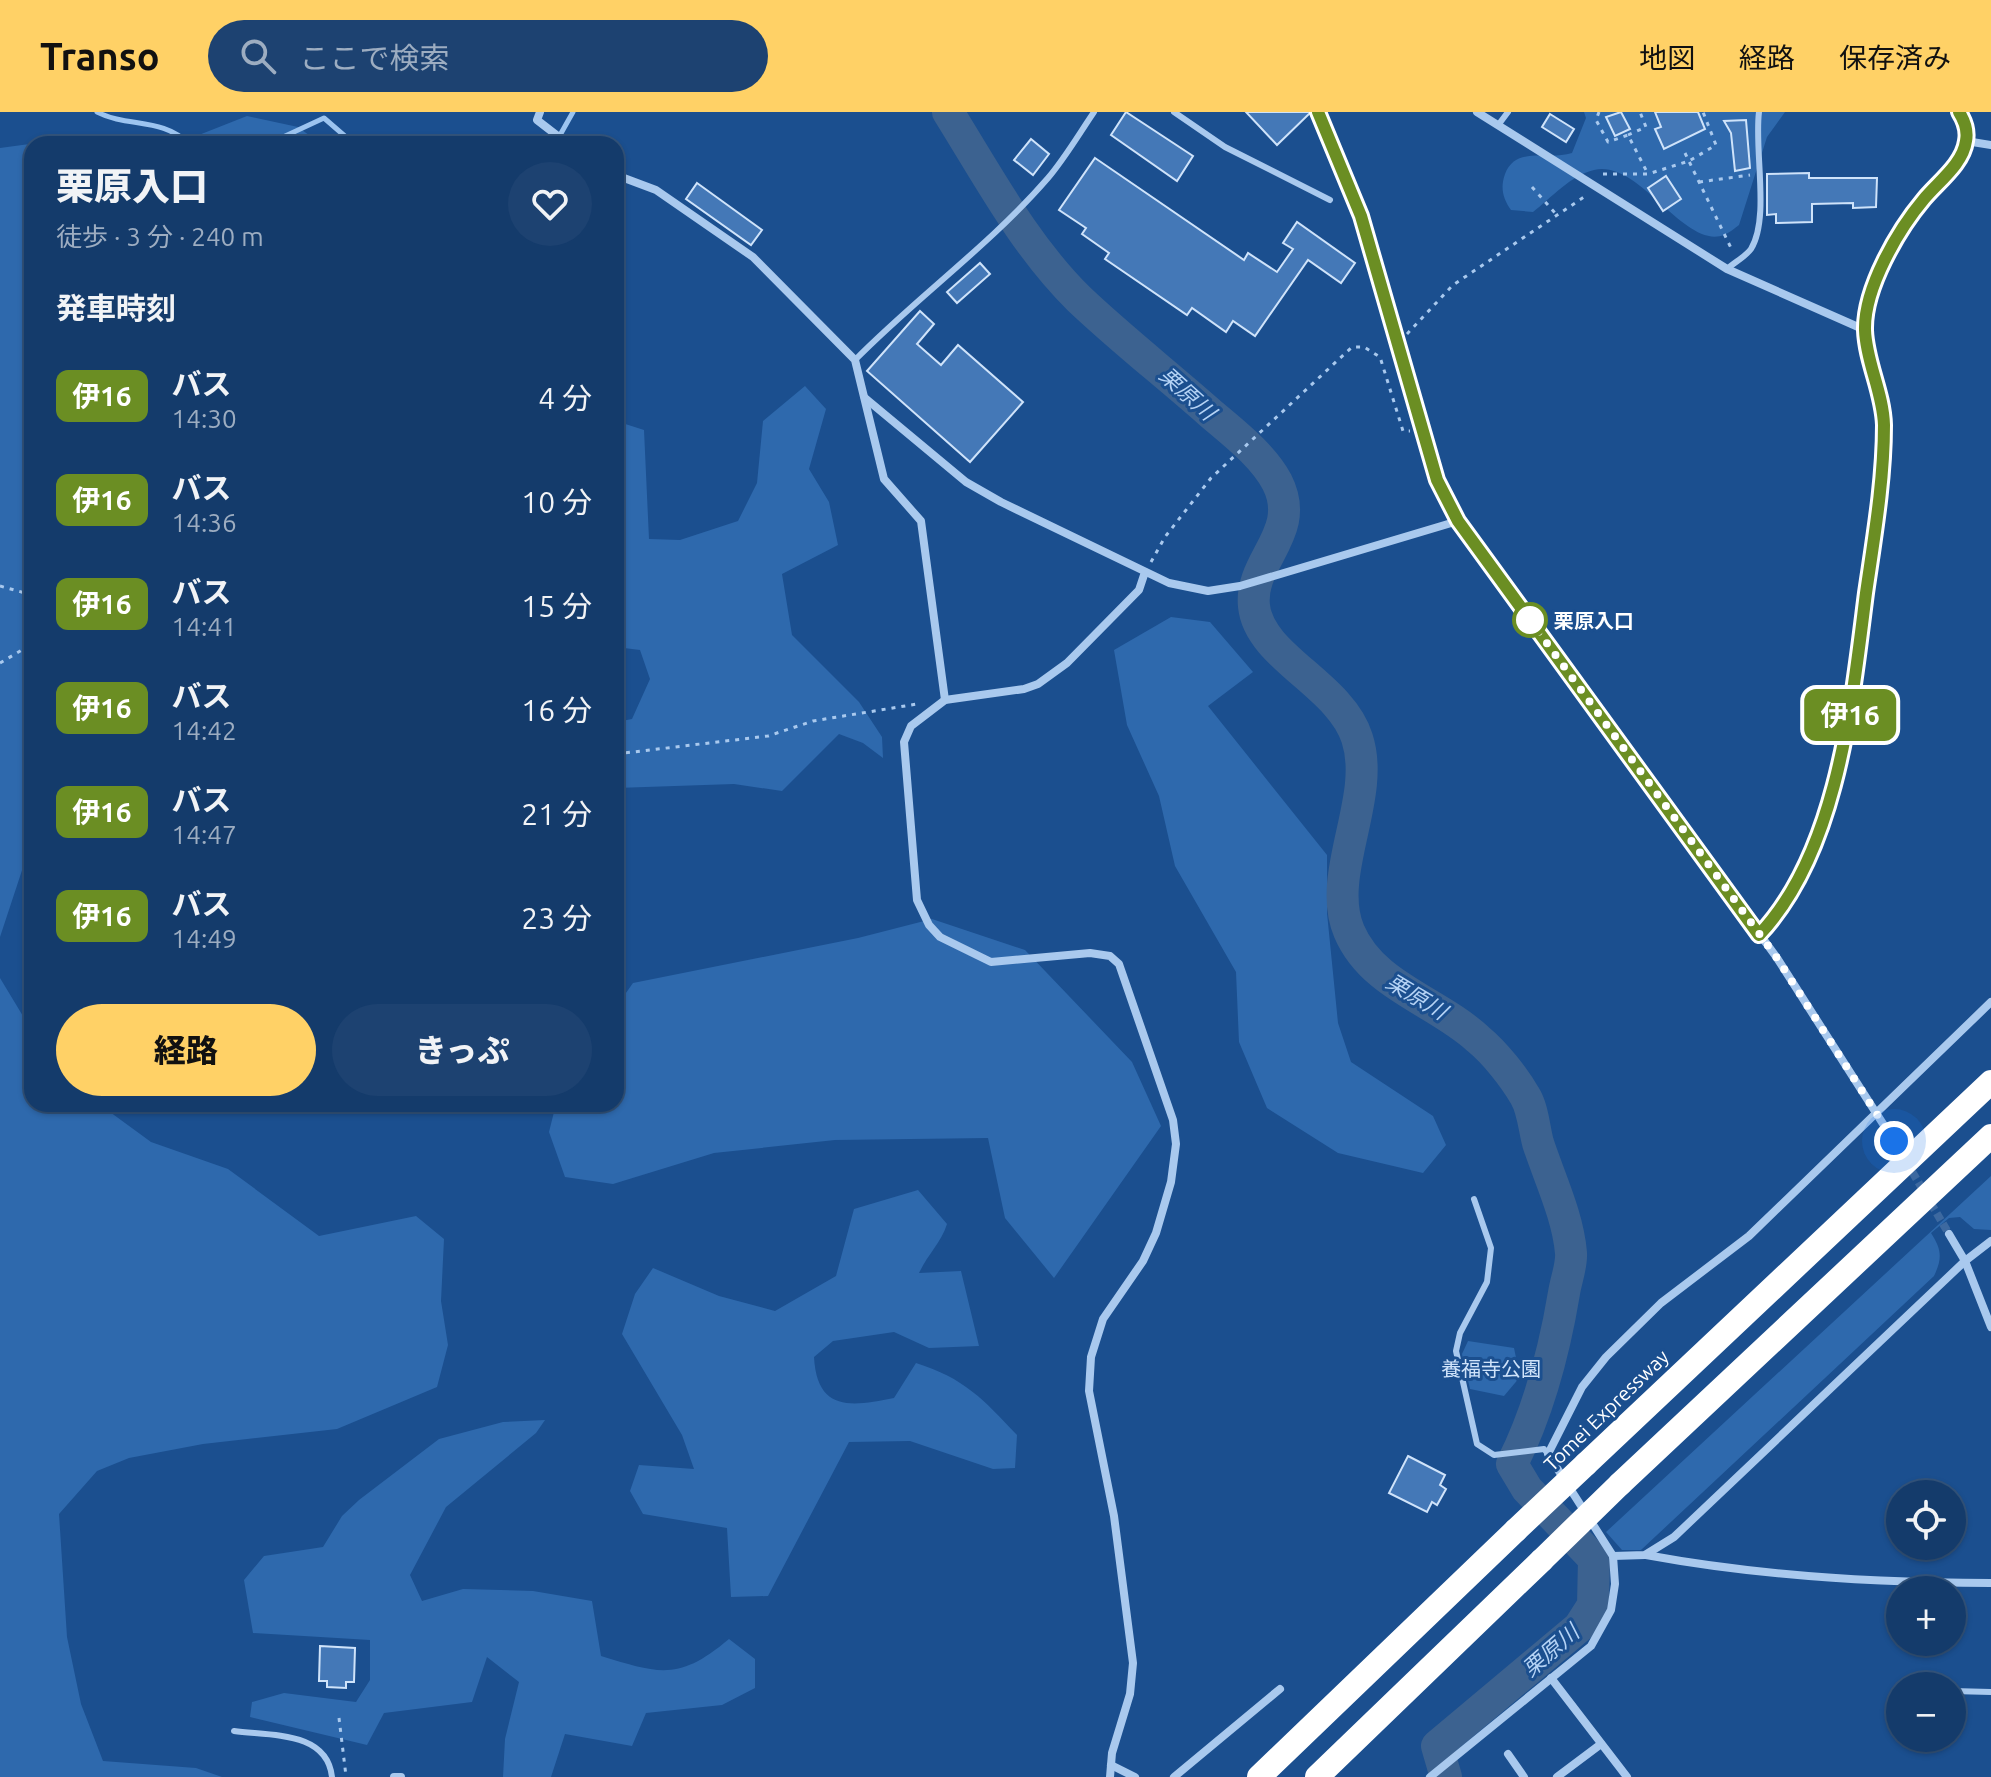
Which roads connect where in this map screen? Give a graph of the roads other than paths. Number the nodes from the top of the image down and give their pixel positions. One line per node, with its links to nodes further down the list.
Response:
1 (540, 112): 10 (street)
2 (1094, 112): 17 (lane)
3 (1174, 112): 14 (lane)
4 (1318, 112): 19 (street)
5 (1477, 112): 9 (street)
6 (1508, 112): 9 (lane)
7 (1759, 112): 15 (lane)
8 (1959, 112): 11 (street)
9 (1499, 124): 15 (street)
10 (558, 136)
11 (1966, 141): 12 (street); 16 (street)
12 (1991, 145)
13 (624, 178): 17 (street)
14 (1330, 200)
15 (1727, 269): 16 (street)
16 (1865, 330): 22 (street)
17 (855, 360): 18 (street)
18 (865, 398): 20 (street); 21 (street)
19 (1458, 521): 20 (street); 22 (street)
20 (1145, 572): 21 (street)
21 (945, 700): 44 (street)
22 (1759, 935): 25 (street)
23 (1991, 1002): 25 (street)
24 (1991, 1082): 51 (highway, Tomei Expressway, bridge)
25 (1877, 1113): 27 (street); 33 (street)
26 (1991, 1136): 52 (highway, bridge)
27 (1894, 1141)
28 (1474, 1199): 33 (lane)
29 (1949, 1234): 31 (street)
30 (1991, 1241): 31 (street)
31 (1965, 1261): 32 (street); 34 (street)
32 (1991, 1327)
33 (1546, 1451): 35 (street)
34 (1645, 1555): 35 (street); 36 (street)
35 (1613, 1556): 37 (street)
36 (1991, 1583)
37 (1551, 1678): 42 (street); 53 (street)
38 (1280, 1689): 50 (street)
39 (1966, 1691): 40 (lane)
40 (1991, 1692)
41 (234, 1731): 45 (lane)
42 (1601, 1744): 55 (street); 56 (street)
43 (1508, 1754): 54 (street)
44 (1111, 1765): 48 (street); 49 (street)
45 (332, 1777)
46 (394, 1777): 47 (street)
47 (401, 1777)
48 (1110, 1777)
49 (1135, 1777)
50 (1174, 1777)
51 (1259, 1777)
52 (1317, 1777)
53 (1431, 1777)
54 (1524, 1777)
55 (1557, 1777)
56 (1627, 1777)

